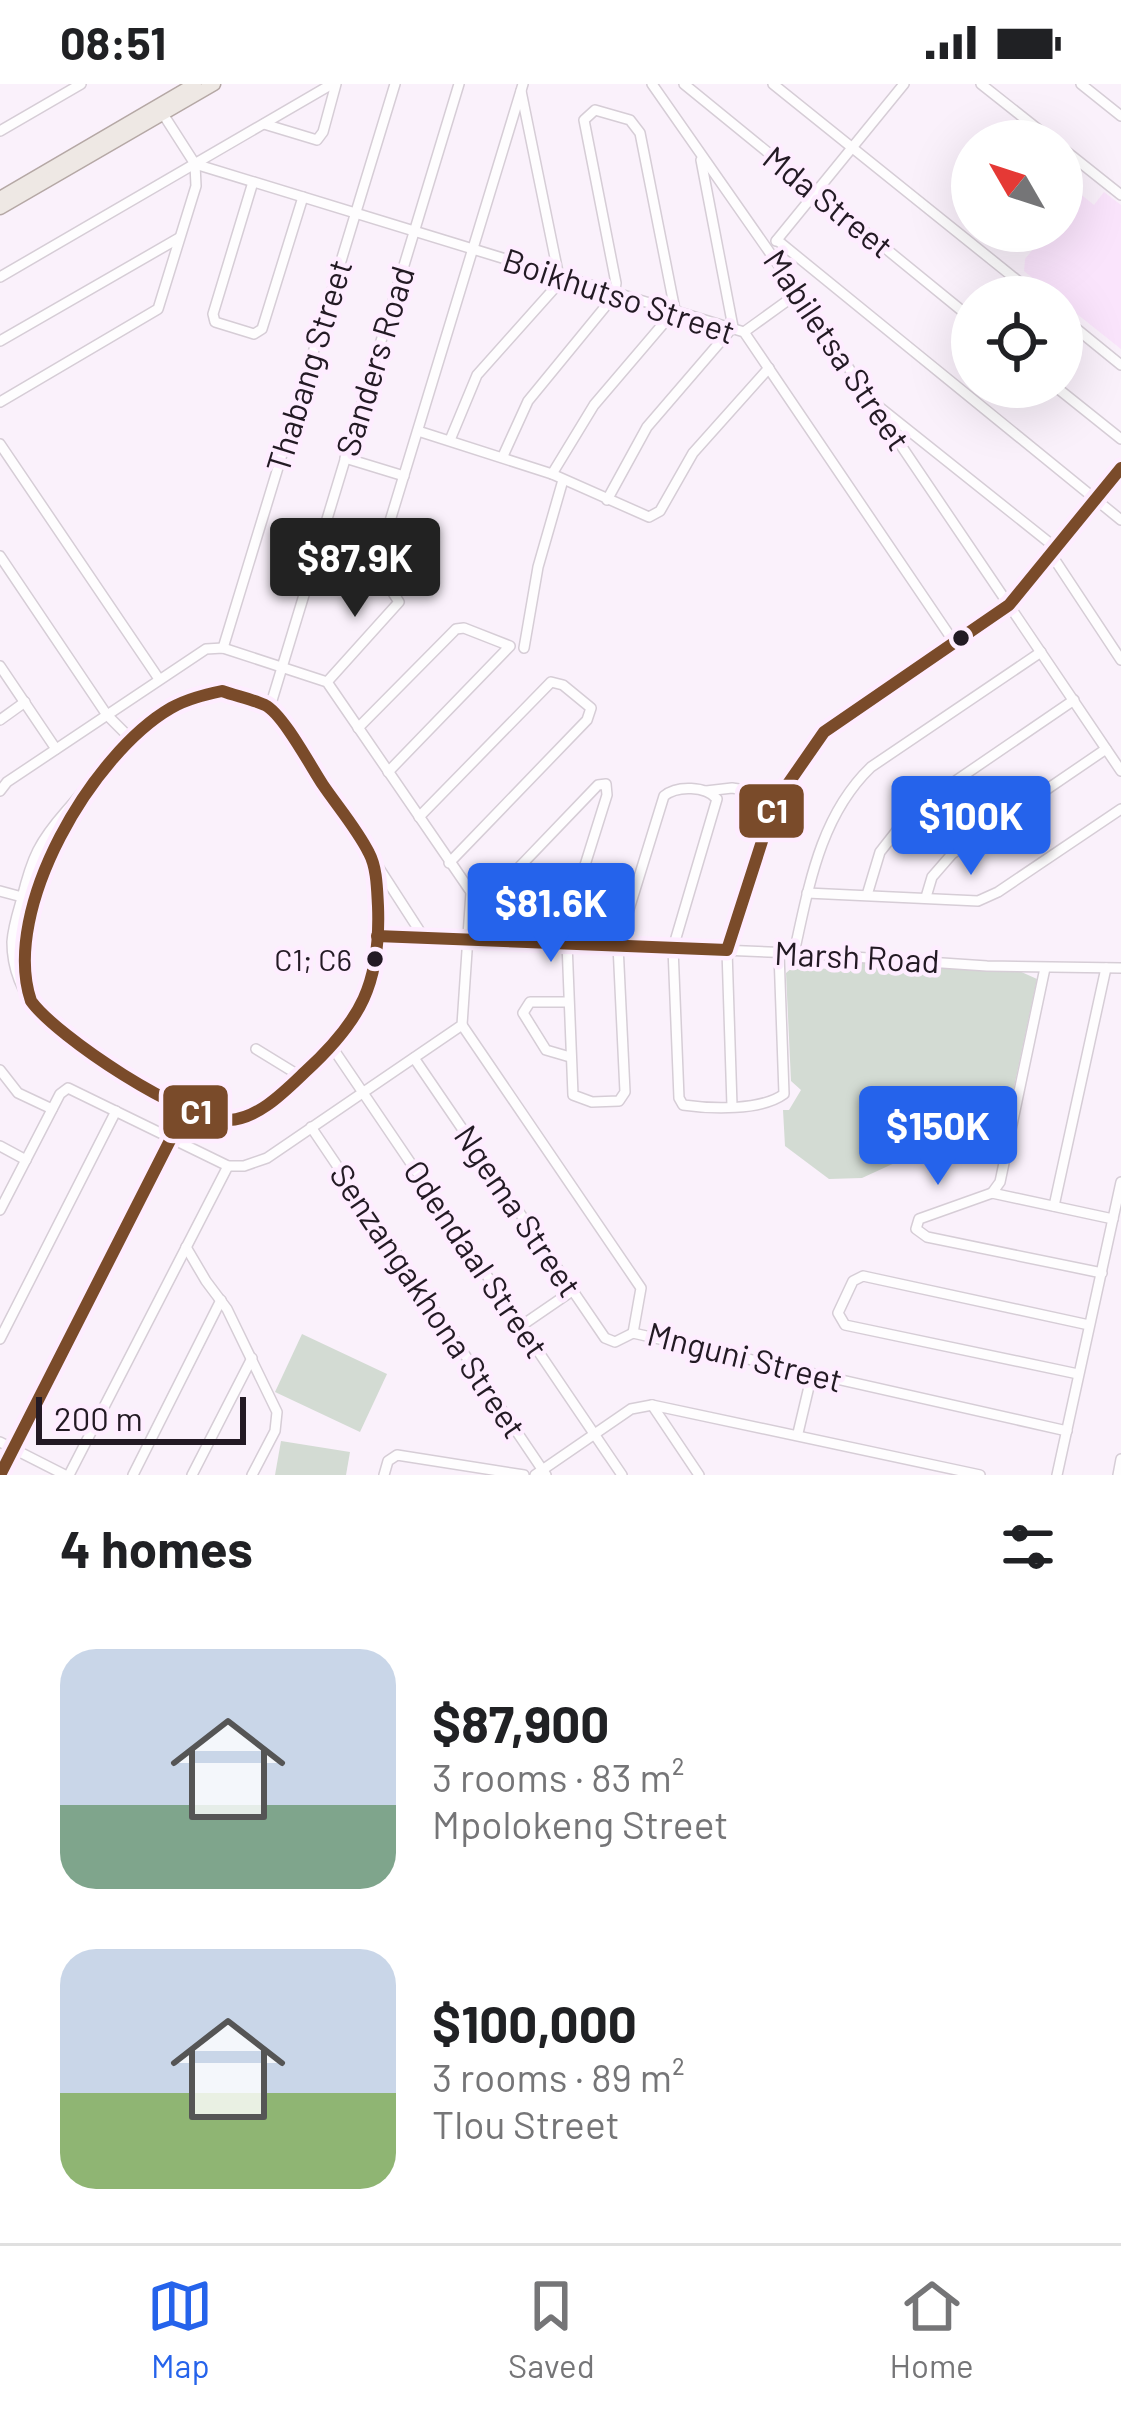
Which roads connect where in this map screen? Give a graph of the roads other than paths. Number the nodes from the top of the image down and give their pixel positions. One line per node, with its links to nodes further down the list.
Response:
1 (82, 84): 14 (street)
2 (195, 84): 30 (main road)
3 (214, 84): 17 (main road)
4 (334, 84): 20 (street); 20 (street)
5 (395, 84): 32 (street, Thabang Street)
6 (460, 84): 33 (street, Sanders Road)
7 (652, 84): 23 (street, Mabiletsa Street)
8 (684, 84): 27 (street, Mda Street)
9 (773, 84): 22 (street)
10 (883, 84): 16 (street)
11 (904, 84): 16 (street)
12 (981, 84): 19 (street)
13 (1081, 84): 18 (street)
14 (64, 88): 21 (street)
15 (522, 88): 36 (street); 38 (street)
16 (896, 94): 22 (street)
17 (163, 114): 24 (street); 31 (main road)
18 (1121, 116)
19 (1026, 120)
20 (264, 124): 24 (street)
21 (0, 131)
22 (853, 147): 27 (street); 39 (street)
23 (699, 153): 37 (street, Mabiletsa Street); 45 (street)
24 (195, 164): 26 (street, Boikhutso Street); 34 (street); 40 (street)
25 (1083, 165): 28 (street)
26 (253, 182): 29 (street, Boikhutso Street); 29 (street)
27 (816, 192): 35 (street); 43 (street, Mda Street)
28 (1121, 195)
29 (303, 197): 32 (street, Boikhutso Street)
30 (0, 198)
31 (0, 208)
32 (356, 213): 33 (street, Boikhutso Street); 70 (street, Thabang Street)
33 (414, 231): 36 (street, Boikhutso Street); 58 (street, Sanders Road)
34 (179, 238): 47 (street); 50 (street)
35 (776, 240): 37 (street); 63 (street)
36 (473, 249): 38 (street, Boikhutso Street); 53 (street)
37 (769, 250): 42 (street, Mabiletsa Street)
38 (560, 275): 41 (street, Boikhutso Street); 55 (street)
39 (1012, 276)
40 (0, 277)
41 (615, 292): 44 (street, Boikhutso Street); 44 (street); 57 (street)
42 (799, 293): 45 (street); 51 (street, Mabiletsa Street)
43 (951, 302)
44 (675, 310): 45 (street, Boikhutso Street); 61 (street)
45 (738, 330): 49 (street, Boikhutso Street); 62 (street)
46 (1083, 334): 48 (street)
47 (0, 341)
48 (1121, 365)
49 (769, 368): 62 (street); 68 (street, Boikhutso Street)
50 (0, 402)
51 (873, 403): 65 (street); 67 (street, Mabiletsa Street)
52 (1082, 408): 54 (street)
53 (418, 431): 55 (street); 60 (street)
54 (1121, 439)
55 (450, 440): 57 (street)
56 (0, 444): 75 (street)
57 (502, 456): 61 (street)
58 (345, 458): 60 (street); 74 (street, Sanders Road)
59 (1121, 468): 63 (street)
60 (404, 476): 76 (street)
61 (557, 477): 62 (street); 69 (street)
62 (607, 500)
63 (1096, 500): 64 (street); 65 (street)
64 (1121, 520)
65 (1054, 551): 67 (street); 72 (street)
66 (0, 556): 80 (street)
67 (1009, 605): 68 (street); 71 (street, Mabiletsa Street)
68 (954, 642): 90 (street)
69 (517, 646): 82 (street); 87 (street)
70 (223, 648): 74 (street); 75 (street)
71 (1041, 652): 77 (street, Mabiletsa Street); 98 (street)
72 (1121, 660)
73 (0, 665): 78 (street)
74 (282, 668): 76 (street); 79 (street, Sanders Road)
75 (159, 680): 80 (street)
76 (327, 682): 82 (street)
77 (1074, 700): 84 (street, Mabiletsa Street); 99 (street)
78 (25, 702): 81 (street); 85 (street)
79 (270, 707): 83 (street); 93 (street)
80 (107, 715): 83 (street); 85 (street)
81 (0, 720)
82 (358, 728): 87 (street)
83 (131, 740): 101 (street)
84 (1106, 748): 86 (street, Mabiletsa Street); 100 (street)
85 (56, 749): 88 (street)
86 (1121, 771)
87 (388, 772): 92 (street)
88 (0, 791)
89 (706, 791): 90 (street); 108 (street); 109 (street)
90 (778, 795): 110 (street)
91 (1121, 808): 100 (street)
92 (419, 817): 94 (street); 94 (street)
93 (371, 855): 102 (street); 103 (street)
94 (449, 863): 97 (street)
95 (504, 883): 95 (street); 97 (street)
96 (0, 890): 101 (street)
97 (470, 892): 106 (street)
98 (807, 893): 99 (street); 112 (street)
99 (867, 895): 100 (street)
100 (926, 897)
101 (22, 898): 126 (street)
102 (406, 909): 104 (street); 105 (street)
103 (377, 936): 104 (street, Marsh Road); 118 (street)
104 (419, 937): 105 (street, Marsh Road)
105 (437, 938): 106 (street, Marsh Road)
106 (470, 938): 107 (street, Marsh Road); 117 (street)
107 (567, 943): 108 (street, Marsh Road); 116 (street)
108 (618, 945): 109 (street, Marsh Road); 120 (street)
109 (673, 948): 110 (street, Marsh Road); 125 (street)
110 (727, 950): 111 (street, Marsh Road); 125 (street)
111 (779, 952): 112 (street, Marsh Road); 125 (street)
112 (794, 952): 113 (street, Marsh Road)
113 (1046, 968): 114 (street, Marsh Road); 135 (street)
114 (1106, 968): 115 (street, Marsh Road); 137 (street)
115 (1121, 968)
116 (568, 1002): 120 (street); 120 (street)
117 (462, 1025): 121 (street); 146 (street, Mnguni Street)
118 (330, 1044): 123 (street); 124 (street, Odendaal Street)
119 (256, 1048): 123 (street)
120 (570, 1057)
121 (414, 1058): 124 (street); 142 (street, Ngema Street)
122 (0, 1070): 127 (street)
123 (300, 1076): 126 (street)
124 (363, 1092): 129 (street); 145 (street, Odendaal Street)
125 (732, 1106)
126 (187, 1107): 130 (street)
127 (52, 1109): 128 (street); 132 (street)
128 (116, 1111): 130 (street); 147 (street)
129 (311, 1127): 133 (street); 158 (street, Senzangakhona Street)
130 (171, 1138): 133 (street); 156 (street)
131 (0, 1146): 132 (street)
132 (26, 1160): 138 (street)
133 (228, 1166): 140 (street)
134 (1121, 1182): 136 (street)
135 (992, 1193): 137 (street); 141 (street)
136 (1119, 1198): 139 (street)
137 (1054, 1206): 139 (street)
138 (0, 1210)
139 (1113, 1219): 141 (street)
140 (186, 1247): 143 (street); 160 (street)
141 (1102, 1273): 144 (street)
142 (572, 1292): 145 (street); 146 (street, Ngema Street)
143 (221, 1300): 148 (street); 161 (street)
144 (1089, 1325): 150 (street); 150 (street)
145 (521, 1326): 153 (street, Odendaal Street)
146 (633, 1333): 149 (street, Mnguni Street)
147 (0, 1339)
148 (252, 1358): 162 (street); 163 (street)
149 (812, 1374): 152 (street, Mnguni Street); 154 (street)
150 (1078, 1374): 152 (street)
151 (652, 1405): 153 (street); 154 (street); 167 (street)
152 (1067, 1431): 169 (street)
153 (594, 1433): 158 (street); 166 (street, Odendaal Street)
154 (798, 1433): 168 (street)
155 (0, 1442): 156 (street)
156 (14, 1449): 159 (street); 160 (street)
157 (1121, 1459): 170 (street)
158 (541, 1473)
159 (0, 1475)
160 (67, 1475)
161 (133, 1475)
162 (192, 1475)
163 (252, 1475)
164 (384, 1475): 165 (street)
165 (524, 1475)
166 (622, 1475)
167 (699, 1475)
168 (980, 1475)
169 (1057, 1475)
170 (1118, 1475)

